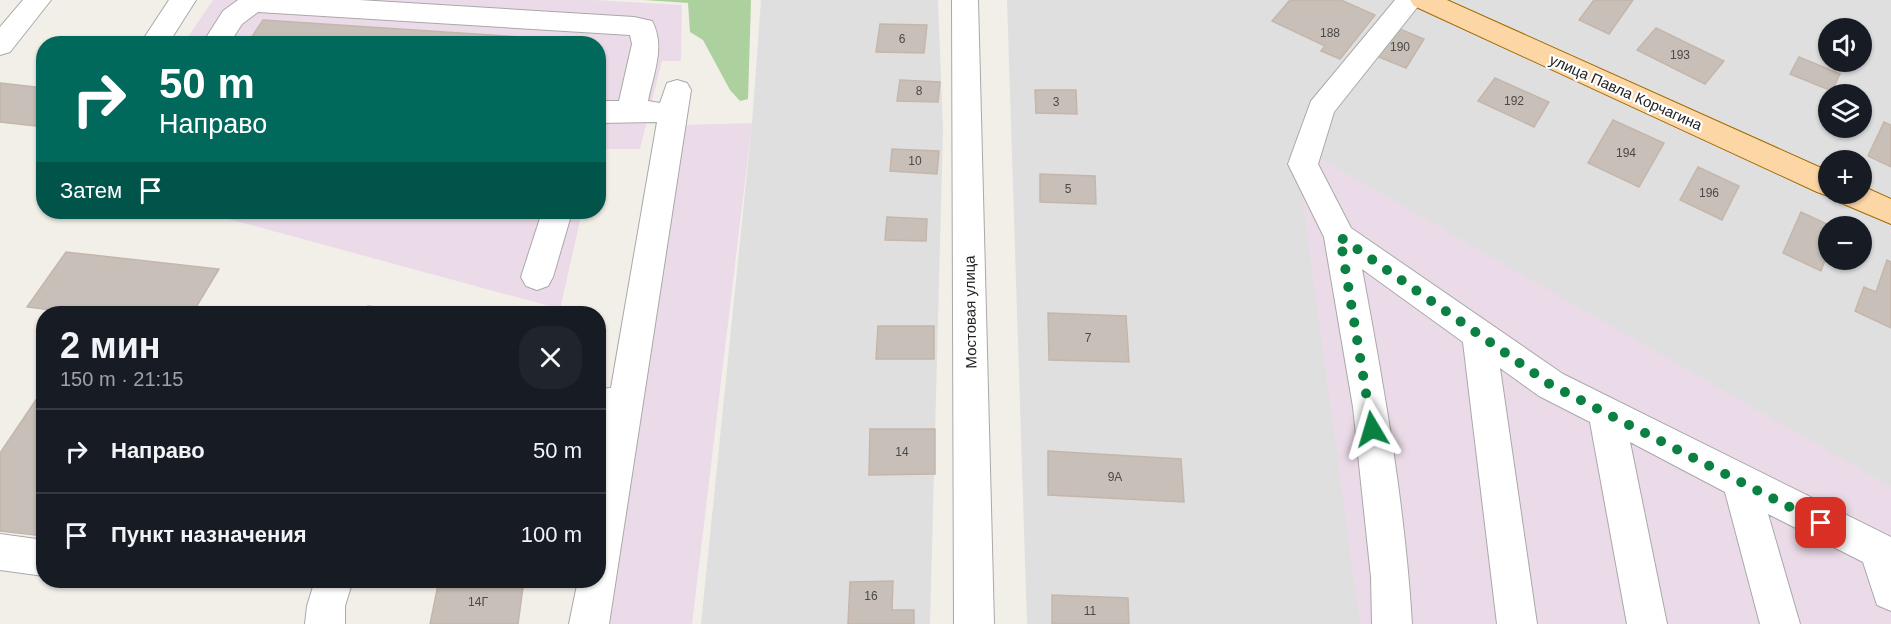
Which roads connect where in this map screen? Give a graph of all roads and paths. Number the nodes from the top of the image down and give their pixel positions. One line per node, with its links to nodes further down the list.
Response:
1 (38, 0): 8 (street)
2 (183, 0): 6 (street)
3 (966, 0): 30 (street, Мостовая улица)
4 (1410, 0): 15 (street)
5 (1423, 0): 11 (main road, улица Павла Корчагина)
6 (158, 36)
7 (221, 36): 10 (street)
8 (0, 45)
9 (606, 112): 10 (street)
10 (631, 112): 18 (street)
11 (1818, 179)
12 (1872, 204): 13 (main road)
13 (1891, 212)
14 (555, 219): 16 (street)
15 (1340, 237): 17 (street); 31 (street)
16 (537, 277)
17 (1479, 335): 19 (street); 32 (street)
18 (613, 404): 20 (street)
19 (1606, 413): 21 (street); 33 (street)
20 (606, 481)
21 (1741, 482): 23 (street); 34 (street)
22 (0, 552): 24 (street)
23 (1884, 554): 27 (street)
24 (36, 557)
25 (332, 588): 28 (street)
26 (596, 588): 29 (street)
27 (1891, 592)
28 (325, 624)
29 (589, 624)
30 (974, 624)
31 (1392, 624)
32 (1517, 624)
33 (1647, 624)
34 (1780, 624)

